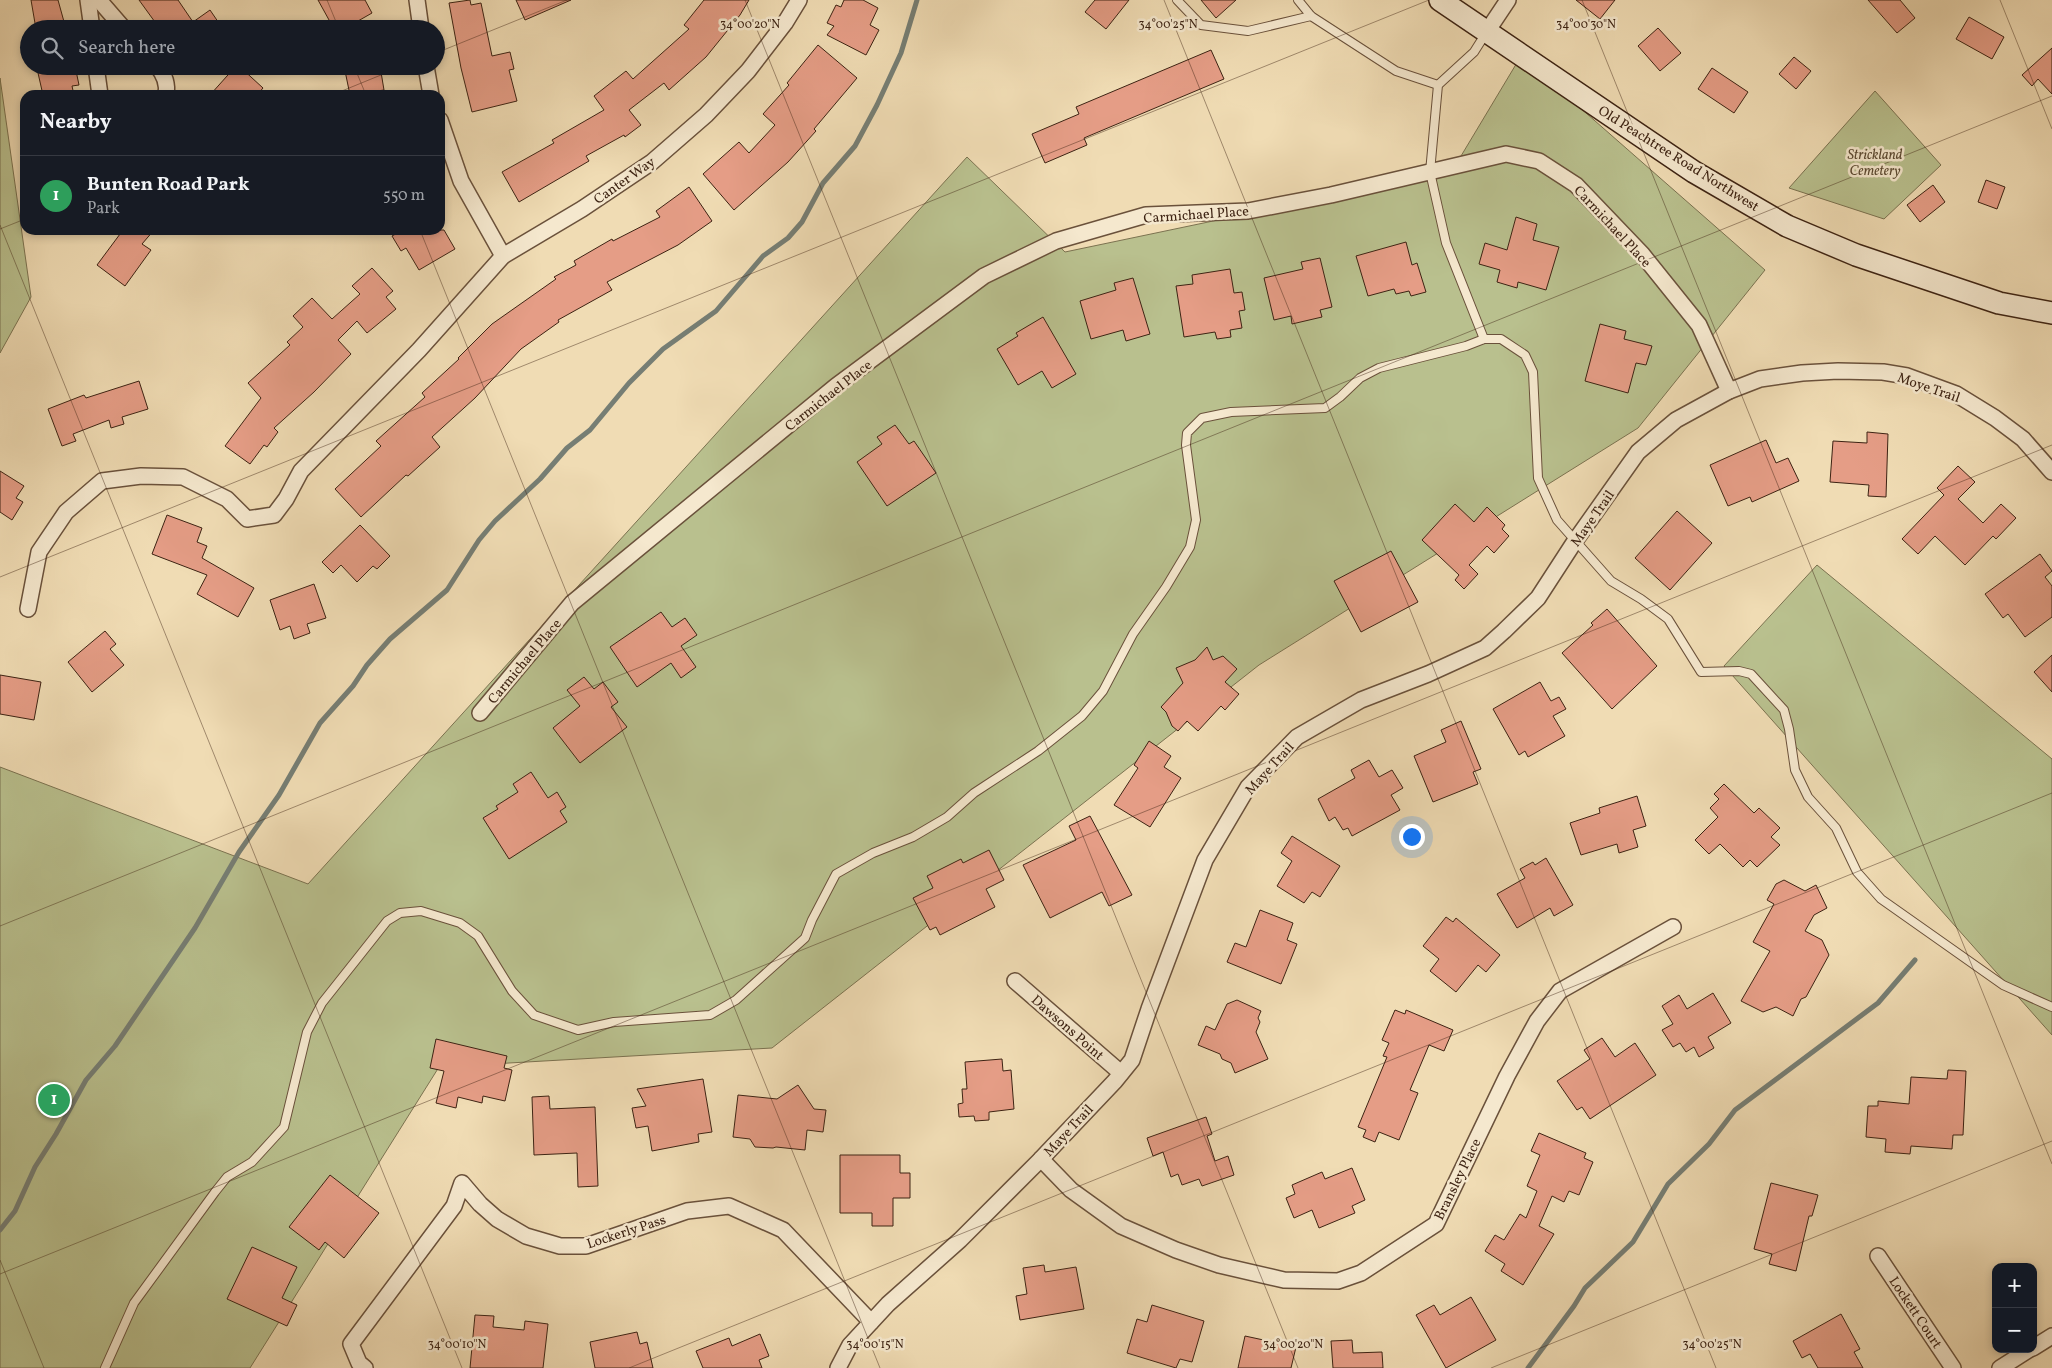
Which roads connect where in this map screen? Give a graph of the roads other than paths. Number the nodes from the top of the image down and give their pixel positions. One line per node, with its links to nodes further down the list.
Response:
1 (88, 0): 10 (street)
2 (99, 0): 11 (street)
3 (417, 0): 12 (street)
4 (799, 0): 23 (street, Canter Way)
5 (1177, 0): 9 (lane)
6 (1298, 0): 9 (lane)
7 (1440, 0): 13 (main road, Old Peachtree Road Northwest)
8 (1508, 0): 13 (street)
9 (1311, 16): 17 (lane)
10 (91, 20)
11 (116, 20)
12 (420, 20)
13 (1486, 33): 17 (lane); 24 (main road, Old Peachtree Road Northwest)
14 (97, 75): 18 (street)
15 (163, 75): 19 (street)
16 (428, 75): 20 (street)
17 (1438, 85): 22 (lane)
18 (99, 90)
19 (167, 90)
20 (430, 90)
21 (445, 135): 23 (street)
22 (1430, 172): 25 (lane); 27 (street, Carmichael Place); 31 (street, Carmichael Place)
23 (503, 256): 30 (street, Canter Way)
24 (2052, 313)
25 (1484, 339): 29 (lane); 42 (lane)
26 (1838, 370): 27 (street, Maye Trail); 28 (street, Moye Trail)
27 (1729, 392): 29 (street, Maye Trail)
28 (2052, 472)
29 (1575, 541): 34 (lane); 35 (street, Maye Trail)
30 (28, 609)
31 (480, 713)
32 (1673, 927): 36 (street, Bransley Place)
33 (1015, 981): 35 (street, Dawsons Point)
34 (2052, 1007)
35 (1121, 1073): 36 (street, Maye Trail)
36 (1041, 1159): 38 (street, Maye Trail)
37 (1878, 1256): 45 (street, Lockett Court)
38 (871, 1322): 43 (street, Lockerly Pass); 44 (street, Maye Trail)
39 (2052, 1336): 40 (street)
40 (2037, 1345)
41 (2024, 1353): 46 (street)
42 (105, 1368)
43 (365, 1368)
44 (838, 1368)
45 (1953, 1368)
46 (2000, 1368)

